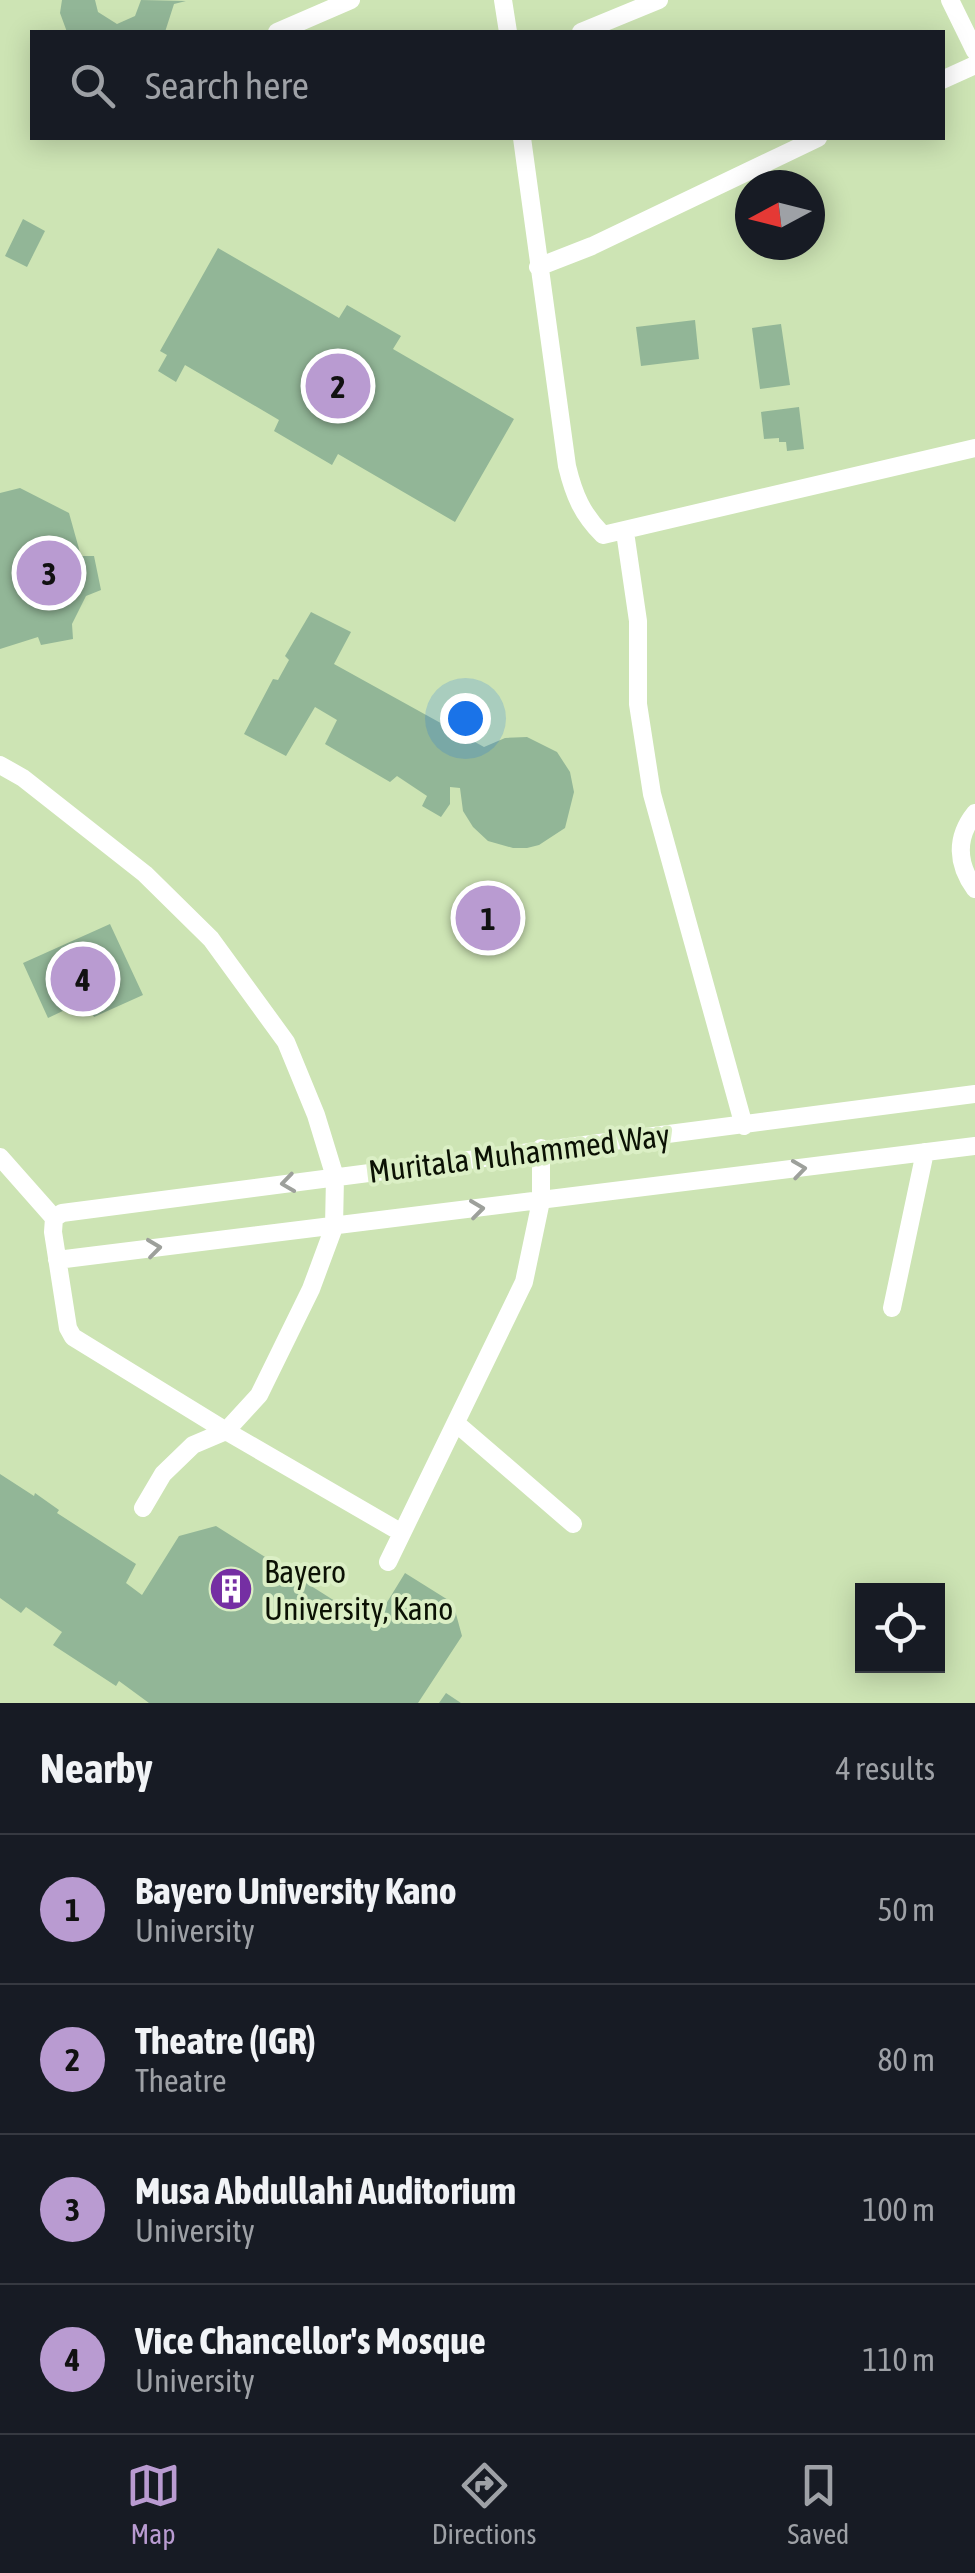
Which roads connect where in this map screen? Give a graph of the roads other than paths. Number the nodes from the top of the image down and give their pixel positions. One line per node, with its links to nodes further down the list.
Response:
1 (351, 0): 5 (lane)
2 (503, 0): 6 (lane)
3 (659, 0): 7 (lane)
4 (950, 0): 8 (lane)
5 (281, 30)
6 (508, 30)
7 (586, 30)
8 (975, 50)
9 (975, 65): 10 (lane)
10 (945, 79)
11 (522, 140): 13 (lane)
12 (814, 140): 13 (lane)
13 (538, 266): 15 (lane)
14 (975, 448): 15 (lane)
15 (625, 532): 20 (lane)
16 (0, 765): 25 (lane)
17 (975, 813): 18 (lane)
18 (975, 889)
19 (975, 1094): 20 (lane, Muritala Muhammed Way)
20 (744, 1126): 22 (lane, Muritala Muhammed Way)
21 (975, 1146): 23 (lane)
22 (541, 1148): 25 (lane, Muritala Muhammed Way); 26 (lane)
23 (925, 1152): 26 (lane, one-way to 23); 30 (lane)
24 (0, 1157): 27 (lane)
25 (335, 1177): 27 (lane, Muritala Muhammed Way, one-way to 27); 28 (lane)
26 (541, 1201): 28 (lane, one-way to 26); 31 (lane)
27 (58, 1216): 29 (lane)
28 (334, 1227): 29 (lane, one-way to 28); 32 (lane)
29 (58, 1260): 32 (lane)
30 (892, 1308)
31 (457, 1424): 34 (lane); 35 (lane)
32 (226, 1431): 33 (lane); 35 (lane)
33 (143, 1508)
34 (573, 1524)
35 (402, 1533): 36 (lane)
36 (388, 1562)

